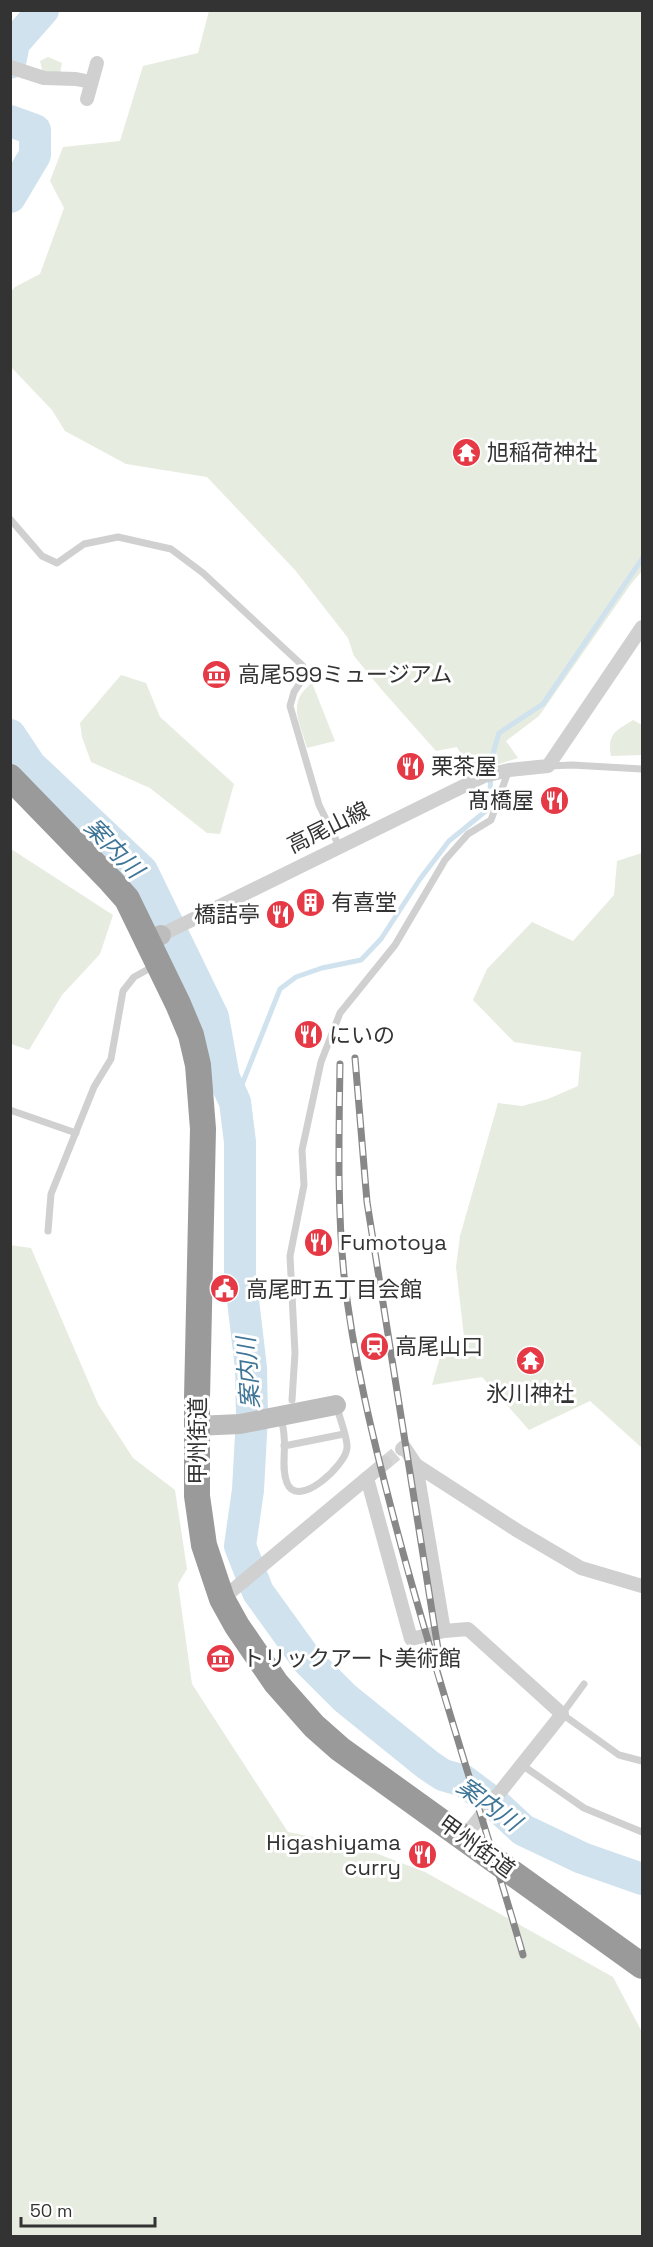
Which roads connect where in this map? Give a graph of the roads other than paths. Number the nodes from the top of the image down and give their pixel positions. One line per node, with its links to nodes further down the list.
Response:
1 (97, 63): 3 (street)
2 (17, 68): 3 (street)
3 (92, 82): 4 (street)
4 (87, 99)
5 (10, 519): 11 (lane)
6 (642, 627): 7 (street)
7 (548, 766): 8 (lane); 9 (street)
8 (642, 769)
9 (505, 771): 11 (street, 高尾山線); 16 (lane)
10 (10, 777): 12 (highway, 甲州街道)
11 (340, 848): 12 (street, 高尾山線)
12 (156, 944): 14 (lane); 19 (highway, 甲州街道)
13 (10, 1110): 14 (lane)
14 (76, 1133): 15 (lane)
15 (48, 1231)
16 (292, 1400)
17 (336, 1405): 18 (street); 20 (lane)
18 (278, 1418): 19 (street); 21 (lane)
19 (196, 1426): 27 (highway, 甲州街道)
20 (344, 1434): 21 (lane); 21 (lane)
21 (284, 1446)
22 (402, 1449): 24 (street)
23 (385, 1463): 25 (street)
24 (416, 1465): 26 (street); 28 (street)
25 (367, 1478): 27 (street); 28 (street)
26 (642, 1586)
27 (229, 1593): 33 (highway, 甲州街道)
28 (444, 1631): 30 (street)
29 (584, 1684): 30 (lane)
30 (562, 1714): 31 (lane); 32 (street)
31 (642, 1761)
32 (522, 1765): 33 (street); 34 (lane)
33 (470, 1829): 35 (highway, 甲州街道)
34 (642, 1832)
35 (642, 1965)

